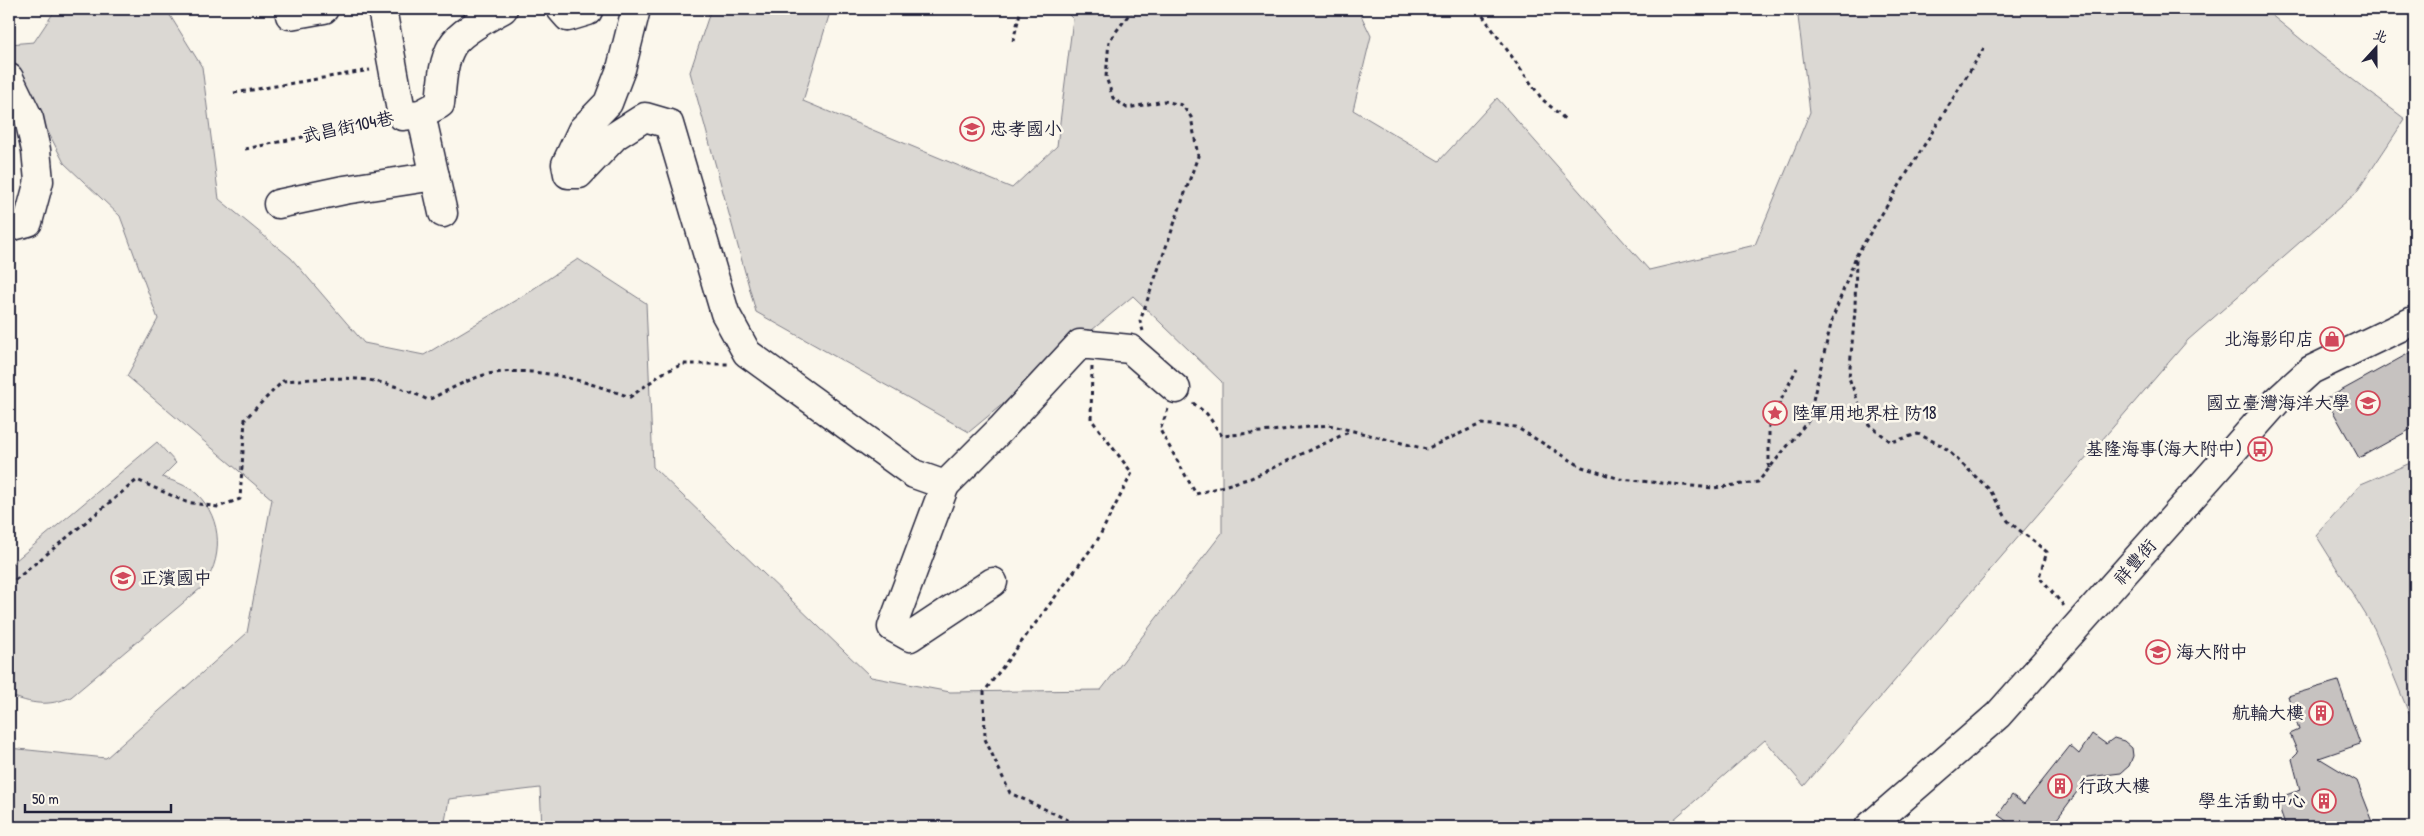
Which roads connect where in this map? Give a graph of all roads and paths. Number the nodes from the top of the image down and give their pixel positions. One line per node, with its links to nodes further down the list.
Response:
1 (324, 9): 10 (street)
2 (382, 9): 13 (street, 武昌街104巷)
3 (503, 9): 16 (street)
4 (561, 9): 5 (street)
5 (588, 9)
6 (636, 9): 32 (street)
7 (1021, 9): 11 (path)
8 (1133, 9): 27 (path)
9 (1478, 9): 17 (path)
10 (290, 15)
11 (1013, 42)
12 (1984, 48): 23 (path)
13 (392, 66): 15 (path); 16 (street, 武昌街104巷)
14 (9, 78): 22 (street)
15 (234, 92)
16 (412, 115): 18 (path, 武昌街104巷); 19 (street)
17 (1567, 121)
18 (245, 149)
19 (435, 176): 20 (street); 21 (street)
20 (278, 204)
21 (443, 213)
22 (9, 227)
23 (1856, 256): 31 (path); 35 (path)
24 (2415, 320): 35 (street, 祥豐街)
25 (1092, 346): 27 (street); 32 (street); 36 (path)
26 (737, 364): 34 (path)
27 (1152, 368): 29 (street)
28 (1797, 368): 31 (path)
29 (1176, 389): 30 (path); 30 (path)
30 (1351, 431): 31 (path)
31 (1769, 468)
32 (945, 484): 33 (street)
33 (993, 582)
34 (9, 585)
35 (2084, 620): 37 (street, 祥豐街)
36 (1083, 827)
37 (1869, 827)

